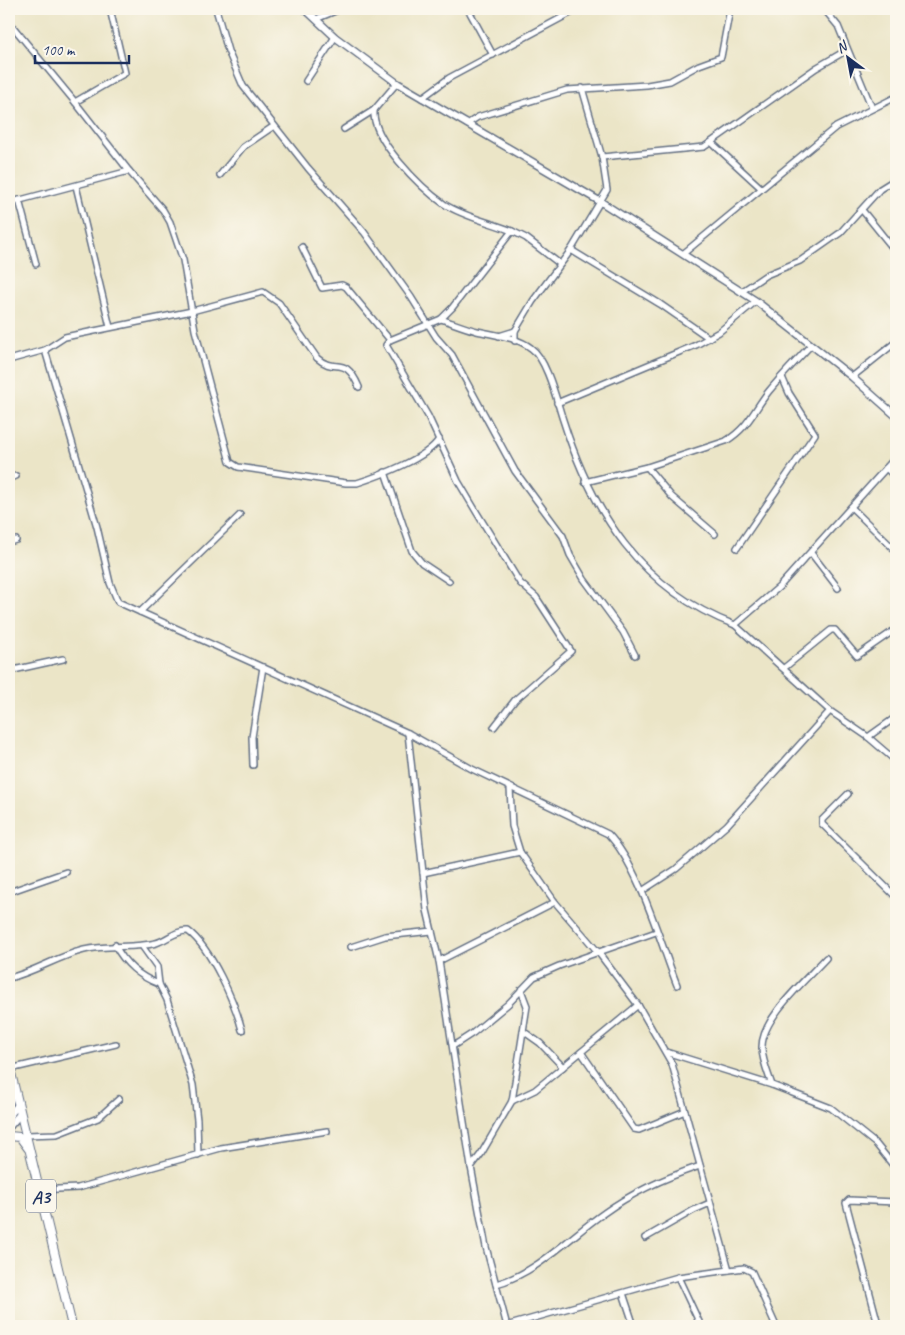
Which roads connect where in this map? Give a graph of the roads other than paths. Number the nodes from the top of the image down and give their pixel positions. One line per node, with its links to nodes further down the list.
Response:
1 (110, 9): 19 (street)
2 (216, 9): 23 (street)
3 (305, 9): 9 (street)
4 (340, 9): 9 (street)
5 (468, 9): 13 (street)
6 (578, 9): 13 (street)
7 (730, 9): 16 (street)
8 (824, 9): 12 (street)
9 (316, 19): 11 (street)
10 (9, 22): 19 (street)
11 (335, 37): 14 (street); 15 (street)
12 (847, 50): 20 (street); 25 (street)
13 (492, 55): 17 (street)
14 (306, 81)
15 (397, 83): 17 (street); 21 (street)
16 (582, 88): 22 (street); 26 (street)
17 (422, 98): 22 (street)
18 (896, 98): 20 (street)
19 (75, 102): 27 (street)
20 (872, 108): 31 (street)
21 (374, 110): 24 (street); 36 (street)
22 (467, 124): 33 (street)
23 (274, 126): 28 (street); 47 (street)
24 (344, 129)
25 (712, 143): 26 (street); 31 (street)
26 (602, 157): 33 (street)
27 (128, 171): 30 (street); 45 (street)
28 (220, 175)
29 (896, 179): 35 (street)
30 (76, 186): 32 (street); 48 (street)
31 (761, 188): 40 (street)
32 (20, 200): 34 (street); 41 (street)
33 (601, 202): 38 (street); 40 (street)
34 (9, 203)
35 (862, 210): 39 (street); 43 (street)
36 (512, 231): 42 (street); 46 (street)
37 (302, 247): 52 (street)
38 (571, 250): 42 (street); 51 (street)
39 (896, 252)
40 (684, 254): 43 (street)
41 (36, 264)
42 (560, 264): 49 (street)
43 (741, 292): 44 (street)
44 (756, 301): 51 (street); 55 (street)
45 (192, 311): 48 (street); 60 (street); 67 (street)
46 (441, 319): 47 (street); 50 (street)
47 (429, 325): 52 (street); 85 (street)
48 (110, 327): 56 (street)
49 (515, 331): 50 (street); 53 (street)
50 (499, 336): 53 (street)
51 (709, 338): 61 (street)
52 (390, 340): 63 (street)
53 (515, 341): 61 (street)
54 (896, 342): 59 (street)
55 (811, 345): 58 (street); 59 (street)
56 (45, 350): 57 (street); 82 (street)
57 (9, 360)
58 (782, 376): 65 (street); 77 (street)
59 (852, 377): 62 (street)
60 (359, 386)
61 (557, 403): 71 (street)
62 (896, 416)
63 (439, 439): 67 (street); 92 (street)
64 (896, 456): 66 (street)
65 (647, 466): 71 (street); 74 (street)
66 (886, 468): 70 (street); 72 (street)
67 (385, 472): 80 (street)
68 (16, 476): 69 (street)
69 (9, 478)
70 (896, 478)
71 (585, 482): 83 (street)
72 (851, 507): 78 (street); 79 (street)
73 (240, 515): 82 (street)
74 (715, 534)
75 (16, 540): 76 (street)
76 (9, 542)
77 (737, 548)
78 (896, 551)
79 (811, 553): 81 (street); 83 (street)
80 (449, 581)
81 (838, 588)
82 (140, 612): 87 (street)
83 (735, 625): 88 (street)
84 (896, 629): 88 (street)
85 (635, 655)
86 (63, 658): 89 (street)
87 (263, 667): 93 (street); 96 (street)
88 (784, 668): 90 (street)
89 (9, 671)
90 (830, 711): 94 (street); 102 (street)
91 (896, 717): 94 (street)
92 (494, 727)
93 (408, 733): 97 (street); 101 (street)
94 (868, 737): 95 (street)
95 (896, 761)
96 (253, 765)
97 (510, 788): 99 (street); 102 (street)
98 (848, 794): 104 (street)
99 (520, 852): 101 (street); 105 (street)
100 (66, 872): 103 (street)
101 (423, 873): 106 (street)
102 (642, 891): 107 (street)
103 (9, 892)
104 (896, 897)
105 (555, 902): 111 (street); 113 (street)
106 (432, 931): 110 (street); 113 (street)
107 (656, 932): 111 (street); 116 (street)
108 (115, 945): 109 (street); 114 (street); 115 (street)
109 (142, 946): 115 (street); 119 (street)
110 (351, 948)
111 (598, 952): 117 (street); 118 (street)
112 (826, 958): 128 (street)
113 (439, 961): 122 (street)
114 (9, 978)
115 (159, 984): 141 (street)
116 (677, 985)
117 (521, 990): 120 (street); 122 (street)
118 (638, 1005): 123 (street); 124 (street)
119 (242, 1030)
120 (522, 1031): 126 (street); 130 (street)
121 (116, 1044): 125 (street)
122 (453, 1046): 142 (street)
123 (581, 1052): 126 (street); 133 (street)
124 (666, 1052): 128 (street); 133 (street)
125 (9, 1067): 127 (highway, A3)
126 (563, 1067): 130 (street)
127 (12, 1081): 131 (highway); 132 (highway, A3)
128 (772, 1085): 144 (street)
129 (119, 1099): 138 (street)
130 (512, 1101): 142 (street)
131 (9, 1102)
132 (18, 1105): 134 (highway, A3); 135 (street)
133 (685, 1111): 143 (street)
134 (20, 1114): 136 (street); 138 (highway, A3)
135 (9, 1116)
136 (9, 1127)
137 (327, 1131): 141 (street)
138 (26, 1135): 140 (highway, A3)
139 (9, 1136): 140 (highway)
140 (31, 1152): 145 (highway, A3)
141 (198, 1155): 145 (street)
142 (471, 1166): 151 (street)
143 (700, 1166): 147 (street); 151 (street)
144 (896, 1169)
145 (39, 1190): 154 (highway, A3)
146 (896, 1202): 153 (street)
147 (710, 1203): 148 (street); 149 (street)
148 (645, 1238)
149 (728, 1270): 150 (street); 158 (street)
150 (678, 1277): 152 (street); 157 (street)
151 (496, 1284): 155 (street)
152 (623, 1292): 155 (street); 156 (street)
153 (877, 1320)
154 (72, 1326)
155 (506, 1326)
156 (634, 1326)
157 (701, 1326)
158 (776, 1326)

